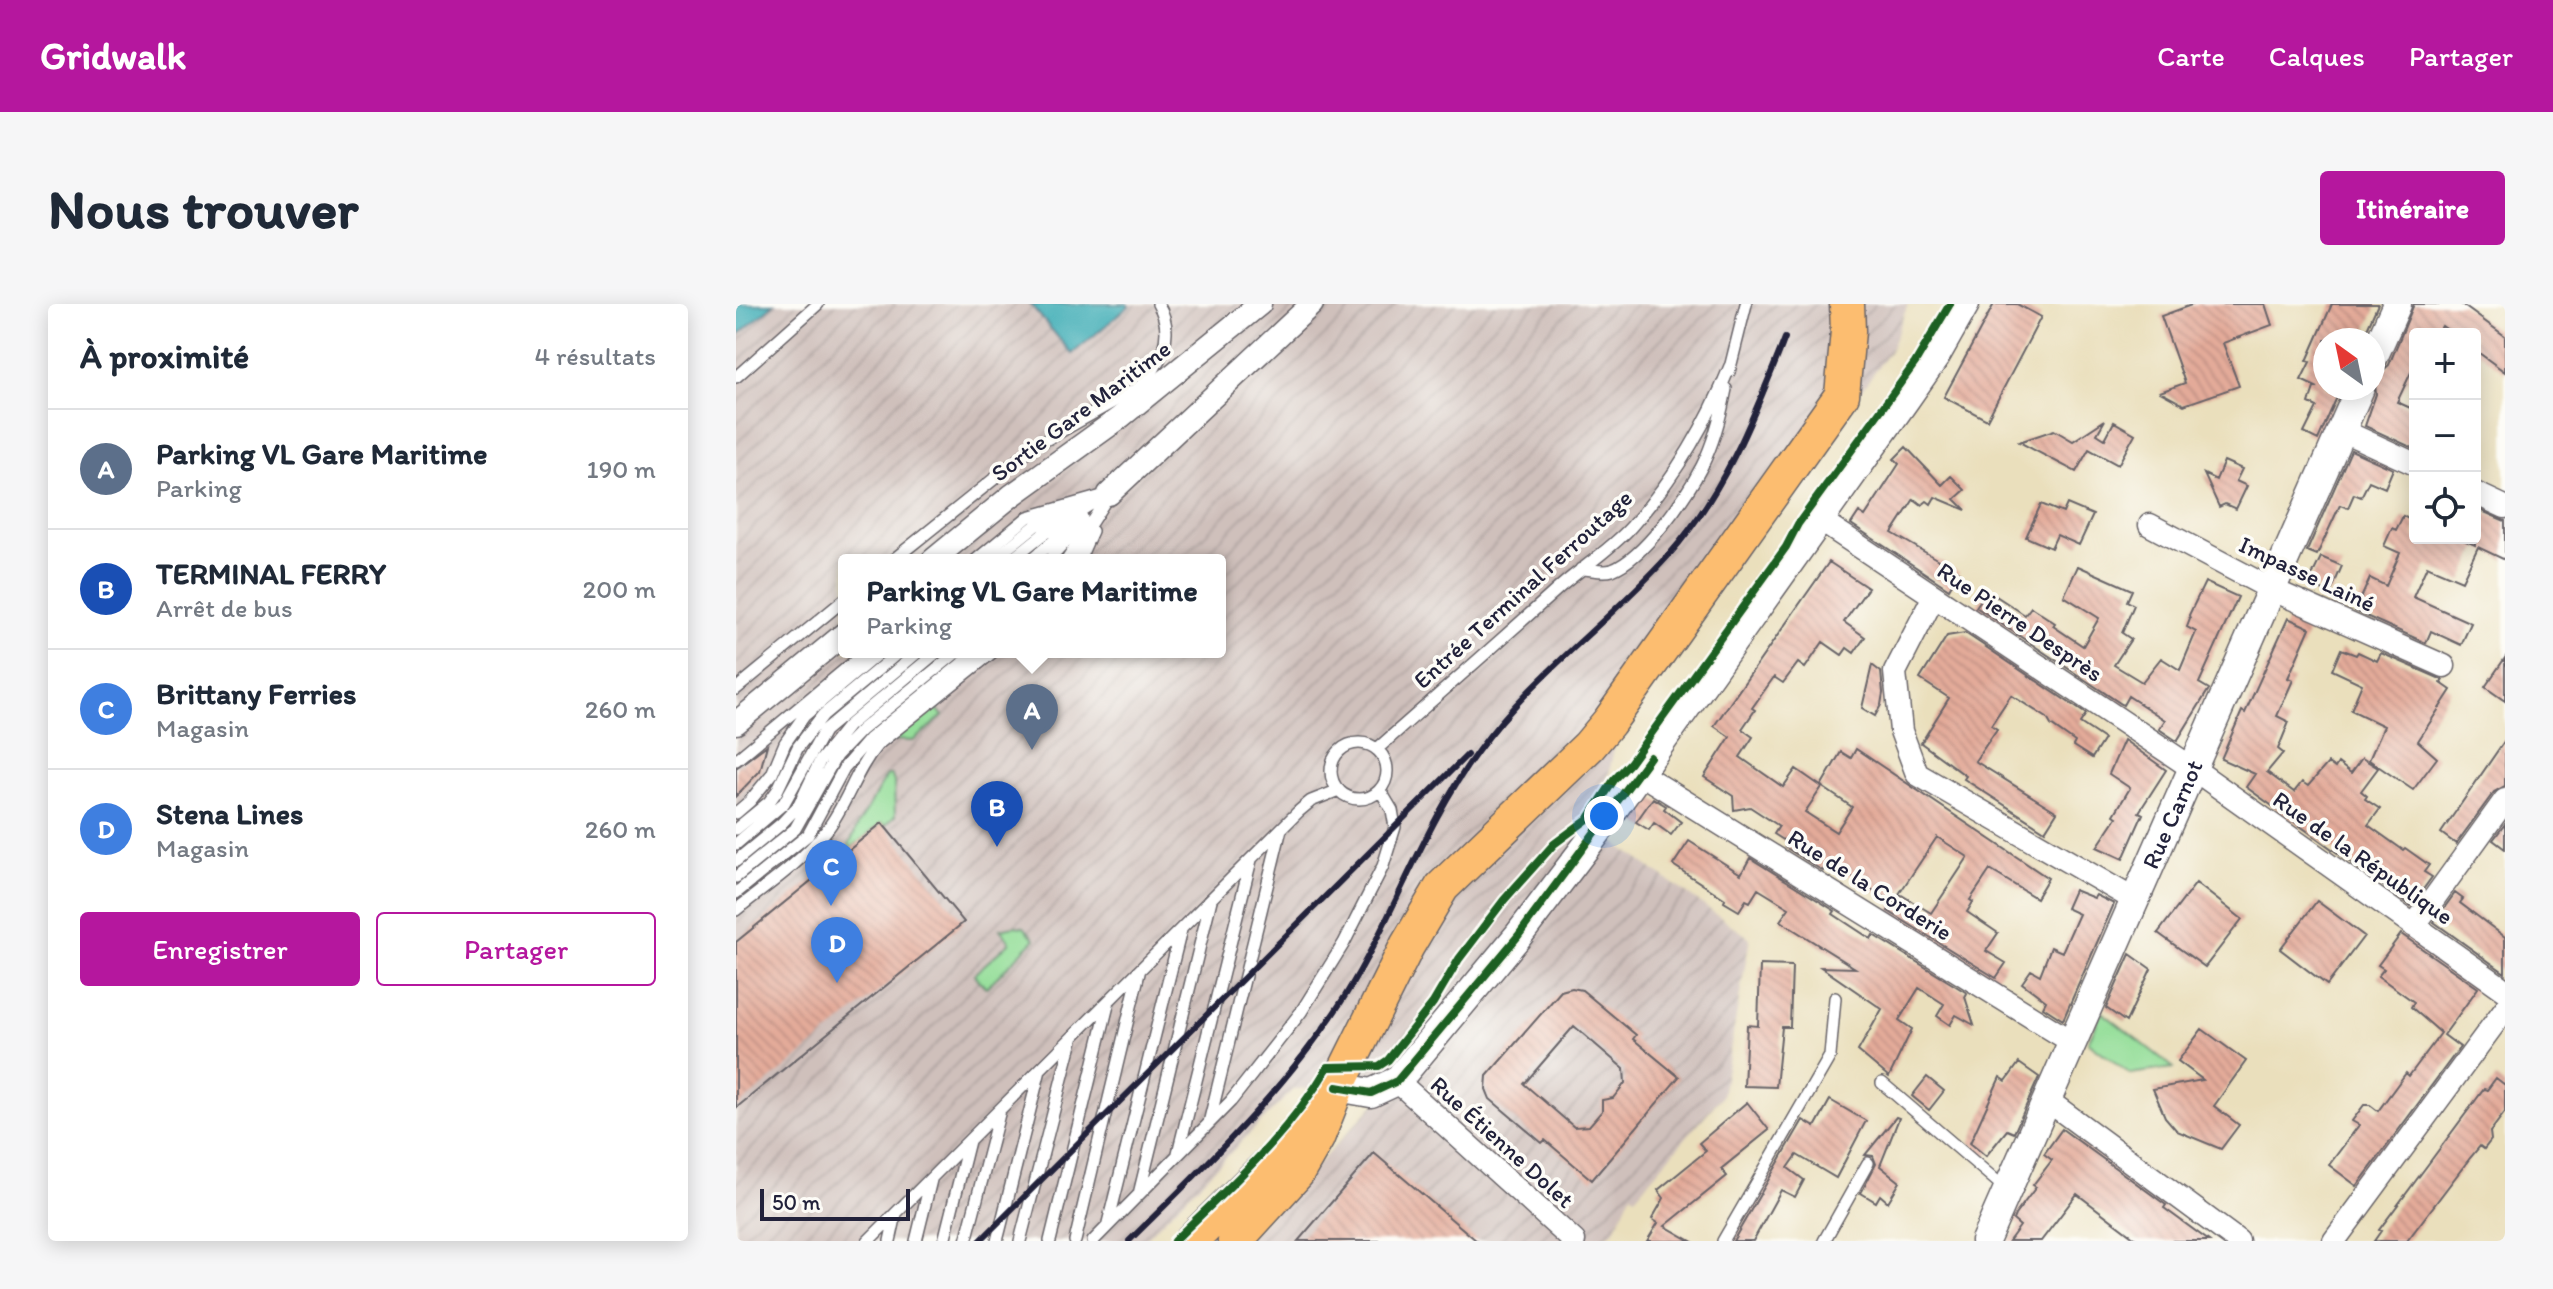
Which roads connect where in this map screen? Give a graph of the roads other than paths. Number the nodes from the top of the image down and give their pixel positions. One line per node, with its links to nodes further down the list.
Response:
1 (818, 304): 14 (lane)
2 (1158, 304): 15 (lane)
3 (1260, 304): 11 (street, Sortie Gare Maritime)
4 (1312, 304): 19 (street)
5 (1746, 304): 12 (lane)
6 (1822, 304): 13 (main road)
7 (1847, 304): 13 (main road)
8 (1965, 304): 22 (street)
9 (2397, 304): 10 (street)
10 (2385, 331)
11 (1199, 354): 15 (lane); 25 (street, Sortie Gare Maritime)
12 (1730, 366): 34 (lane, Entrée Terminal Ferroutage); 34 (lane)
13 (1845, 366): 80 (main road)
14 (736, 377)
15 (1138, 388): 24 (lane)
16 (2355, 400): 17 (street, Rue Carnot)
17 (2341, 430): 18 (street); 35 (street, Rue Carnot)
18 (2409, 461)
19 (1109, 494): 26 (lane); 27 (lane); 28 (lane); 29 (lane); 30 (lane); 31 (lane); 32 (lane); 33 (lane)
20 (2481, 496): 21 (street)
21 (2505, 507)
22 (1820, 520): 36 (street, Rue Pierre Desprès); 53 (street)
23 (2150, 525): 35 (street, Impasse Lainé)
24 (900, 554)
25 (940, 554)
26 (983, 554)
27 (1000, 554)
28 (1018, 554)
29 (1038, 554)
30 (1054, 554)
31 (1071, 554)
32 (1082, 554)
33 (1089, 554)
34 (1581, 569): 50 (lane, Entrée Terminal Ferroutage)
35 (2271, 589): 47 (street, Impasse Lainé); 52 (street, Rue Carnot)
36 (1934, 596): 52 (street, Rue Pierre Desprès); 66 (street)
37 (838, 605): 48 (lane)
38 (838, 639): 49 (street)
39 (859, 658): 51 (lane)
40 (873, 658): 57 (lane)
41 (892, 658): 58 (lane)
42 (911, 658): 60 (lane)
43 (930, 658): 62 (lane)
44 (950, 658): 63 (lane)
45 (969, 658): 64 (lane)
46 (986, 658): 67 (lane)
47 (2444, 666)
48 (736, 689)
49 (736, 723)
50 (1377, 749): 54 (lane); 55 (lane)
51 (736, 760)
52 (2191, 768): 66 (street, Rue Carnot); 68 (street, Rue de la République)
53 (1639, 773): 76 (street, Rue de la Corderie); 78 (street)
54 (1339, 790): 55 (lane); 59 (lane)
55 (1380, 790): 83 (lane)
56 (2505, 800): 68 (street)
57 (736, 808)
58 (736, 829)
59 (1281, 829): 61 (lane); 83 (lane)
60 (736, 844)
61 (1251, 859): 65 (lane); 85 (lane)
62 (736, 861)
63 (736, 877)
64 (736, 893)
65 (1211, 899): 69 (lane); 89 (lane)
66 (2133, 899): 76 (street, Rue Carnot)
67 (736, 910)
68 (2414, 926): 71 (street, Rue de la République)
69 (1182, 929): 70 (lane); 91 (lane)
70 (1140, 970): 73 (lane); 100 (lane)
71 (2505, 990)
72 (1835, 998): 105 (lane)
73 (1109, 1001): 75 (lane); 99 (lane)
74 (2505, 1009): 109 (street)
75 (1072, 1038): 77 (lane); 98 (lane)
76 (2072, 1042): 81 (street, Rue Carnot)
77 (1040, 1070): 82 (lane); 97 (lane)
78 (1397, 1081): 80 (street); 104 (street, Rue Étienne Dolet)
79 (1882, 1083): 88 (lane)
80 (1337, 1087): 102 (main road); 103 (main road)
81 (2047, 1100): 88 (street, Rue Carnot); 108 (street)
82 (1000, 1109): 84 (lane); 96 (lane)
83 (1208, 1124): 85 (lane)
84 (969, 1140): 87 (lane); 95 (lane)
85 (1178, 1155): 89 (lane)
86 (1868, 1163): 106 (lane)
87 (932, 1178): 90 (lane); 94 (lane)
88 (2007, 1190): 107 (street, Rue Carnot)
89 (1139, 1195): 91 (lane)
90 (896, 1213): 92 (lane); 93 (lane)
91 (1107, 1226): 101 (lane)
92 (868, 1241)
93 (890, 1241)
94 (916, 1241)
95 (944, 1241)
96 (966, 1241)
97 (997, 1241)
98 (1020, 1241)
99 (1050, 1241)
100 (1075, 1241)
101 (1093, 1241)
102 (1191, 1241)
103 (1235, 1241)
104 (1574, 1241)
105 (1723, 1241)
106 (1824, 1241)
107 (1985, 1241)
108 (2238, 1241)
109 (2334, 1241)

